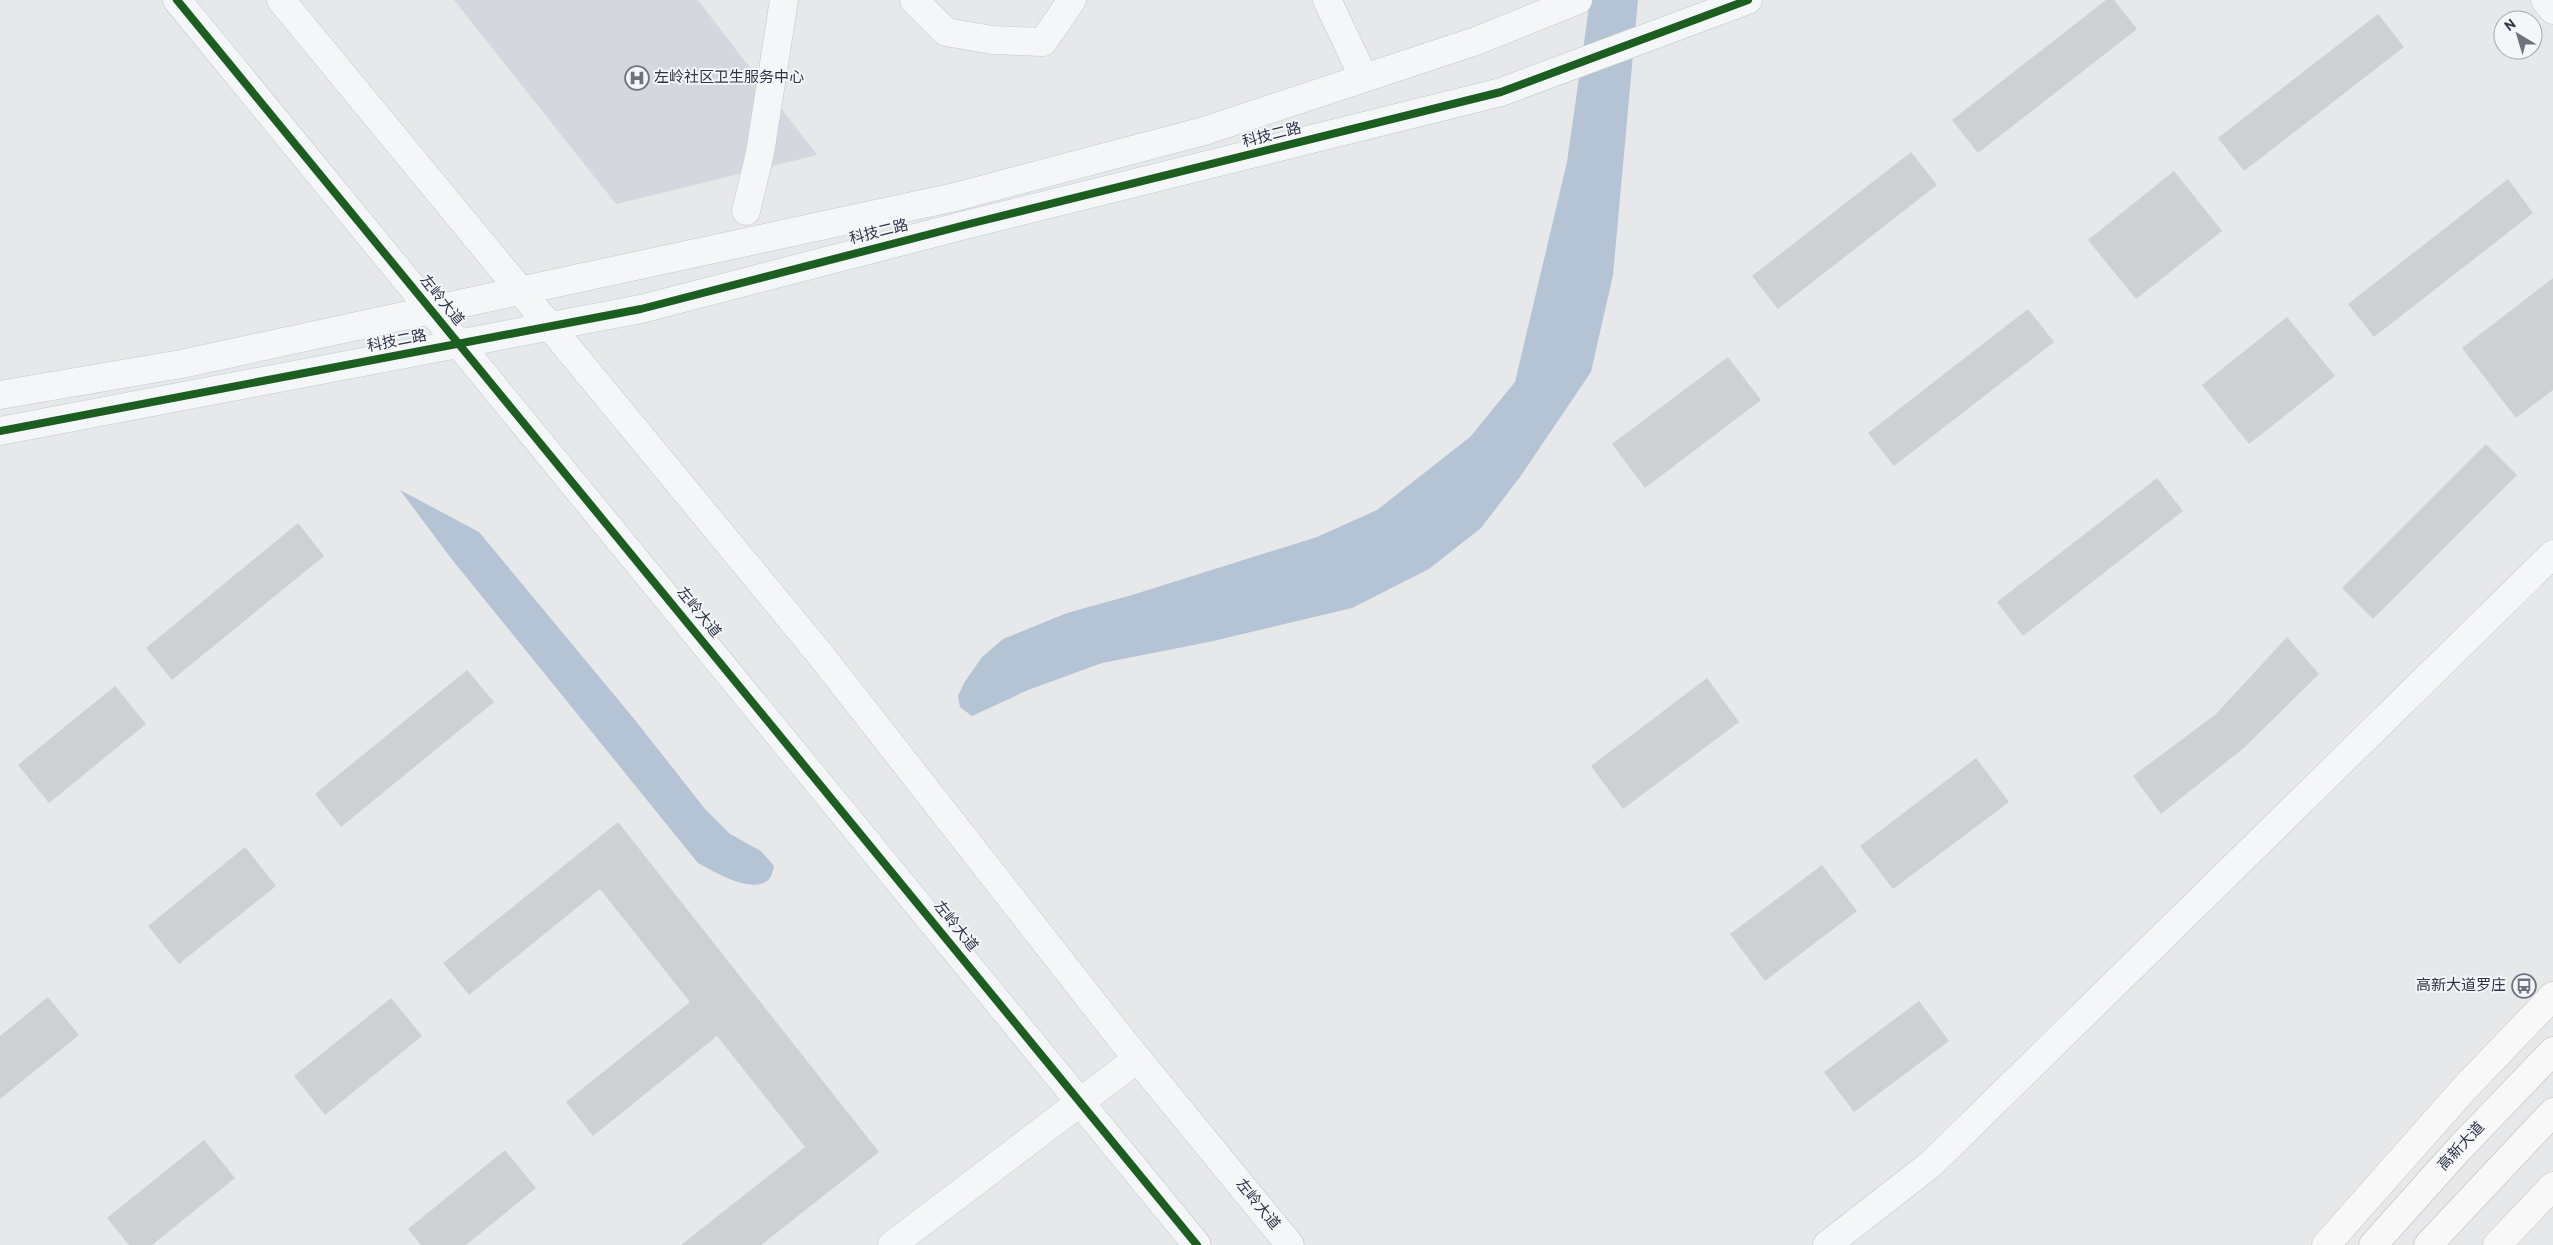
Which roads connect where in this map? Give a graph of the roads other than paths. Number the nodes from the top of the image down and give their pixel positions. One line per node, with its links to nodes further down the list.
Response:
1 (176, 0): 14 (street, 左岭大道)
2 (281, 0): 13 (street, 左岭大道)
3 (784, 0): 12 (street)
4 (914, 0): 5 (street)
5 (1072, 0)
6 (1327, 0): 11 (street)
7 (1748, 0): 15 (street, 科技二路)
8 (2546, 0): 10 (street)
9 (1572, 2): 11 (street, 科技二路)
10 (2553, 10)
11 (1364, 78): 13 (street, 科技二路)
12 (746, 211)
13 (520, 291): 14 (street, 科技二路); 15 (street, 左岭大道)
14 (431, 310): 16 (street, 左岭大道); 17 (street, 科技二路)
15 (550, 326): 16 (street, 科技二路); 22 (street, 左岭大道)
16 (459, 344): 18 (street, 科技二路); 23 (street, 左岭大道)
17 (0, 395)
18 (0, 431)
19 (2553, 554): 29 (street)
20 (2553, 996): 30 (main road)
21 (2553, 1051): 31 (main road, 高新大道)
22 (1137, 1059): 23 (street); 28 (street, 左岭大道)
23 (1080, 1101): 26 (street); 27 (street, 左岭大道)
24 (2553, 1112): 32 (main road)
25 (2553, 1186): 33 (main road)
26 (892, 1245)
27 (1197, 1245)
28 (1290, 1245)
29 (1827, 1245)
30 (2326, 1245)
31 (2373, 1245)
32 (2428, 1245)
33 (2497, 1245)

